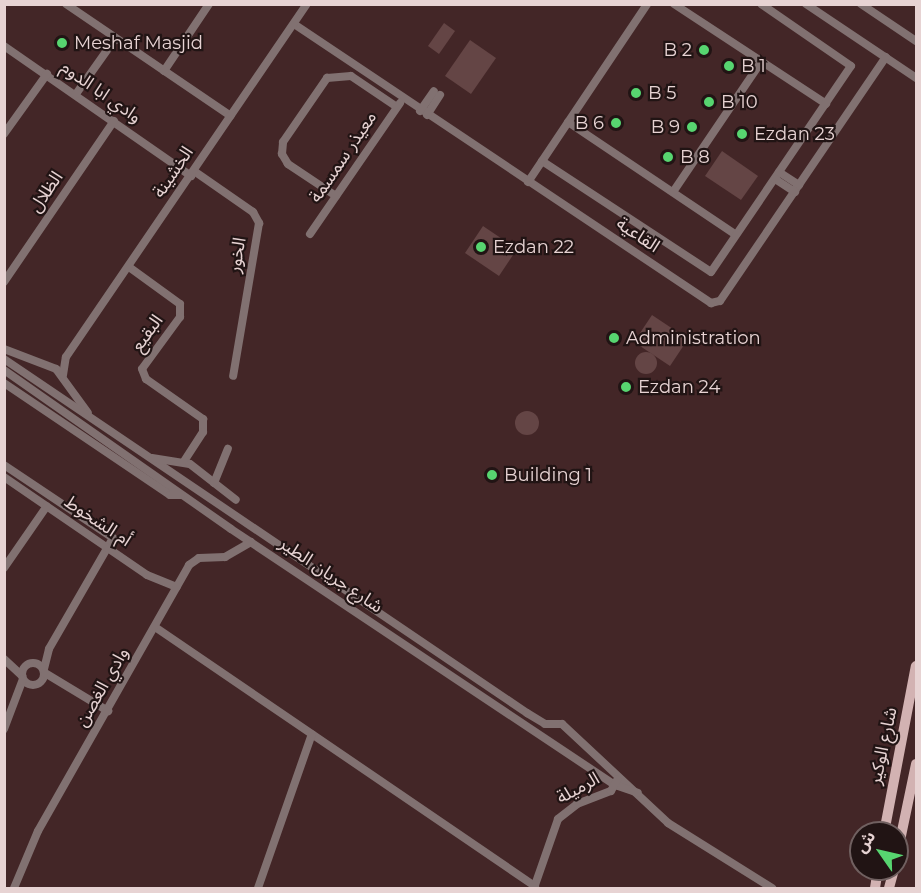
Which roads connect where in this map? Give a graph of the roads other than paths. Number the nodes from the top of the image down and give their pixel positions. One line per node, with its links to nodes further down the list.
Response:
1 (66, 4): 11 (street)
2 (197, 4): 9 (street)
3 (307, 4): 10 (street, الخشينة)
4 (647, 4): 27 (street)
5 (674, 4): 15 (street)
6 (761, 4): 22 (street)
7 (806, 4): 14 (street)
8 (861, 4): 12 (street)
9 (207, 7): 16 (street)
10 (294, 24): 21 (street, القاعية); 25 (street, الخشينة)
11 (115, 39): 16 (street); 20 (street)
12 (916, 41)
13 (4, 46): 17 (street, وادي ابا الدوم)
14 (886, 57): 18 (street); 33 (street, القاعية)
15 (761, 62): 22 (street); 34 (street)
16 (164, 71): 25 (street)
17 (47, 74): 20 (street, وادي ابا الدوم); 28 (street)
18 (916, 78)
19 (437, 93): 24 (street)
20 (76, 94): 26 (street, وادي ابا الدوم)
21 (403, 98): 23 (street, معيذر سمسمة); 24 (street, القاعية)
22 (826, 104): 31 (street)
23 (397, 107): 35 (street, معيذر سمسمة); 35 (street)
24 (424, 113): 32 (street, القاعية)
25 (231, 116): 30 (street, الخشينة)
26 (114, 121): 30 (street, وادي ابا الدوم); 39 (street, الظلال)
27 (568, 122): 29 (street); 34 (street)
28 (4, 134)
29 (542, 161): 32 (street); 37 (street)
30 (192, 173): 38 (street, الخشينة); 46 (street, الخور)
31 (777, 176): 33 (street); 37 (street)
32 (528, 182): 33 (street, القاعية)
33 (797, 189)
34 (673, 192): 37 (street)
35 (336, 196): 36 (street, معيذر سمسمة)
36 (310, 234)
37 (736, 235)
38 (129, 267): 41 (street, الخشينة); 52 (street, البقيع)
39 (4, 282)
40 (4, 349): 43 (street, شارع جريان الطير)
41 (66, 357): 43 (street, الخشينة); 45 (street, الخشينة)
42 (4, 358): 48 (street, شارع جريان الطير)
43 (49, 365): 45 (street, شارع جريان الطير)
44 (4, 370): 50 (street, شارع جريان الطير)
45 (63, 375): 48 (street, شارع جريان الطير)
46 (233, 376)
47 (7, 386): 50 (street)
48 (89, 416): 51 (street, شارع جريان الطير)
49 (228, 449): 55 (street)
50 (117, 454): 60 (street, شارع جريان الطير)
51 (151, 458): 52 (street); 75 (street, شارع جريان الطير)
52 (184, 461): 55 (street)
53 (4, 465): 56 (street, أم الشخوط)
54 (4, 477): 57 (street, أم الشخوط)
55 (214, 483): 58 (street)
56 (34, 485): 57 (street); 61 (street, أم الشخوط)
57 (28, 493): 59 (street, أم الشخوط)
58 (236, 500)
59 (47, 506): 61 (street, أم الشخوط); 62 (street)
60 (251, 542): 63 (street, وادي الغصن); 78 (street, شارع جريان الطير)
61 (107, 547): 63 (street, أم الشخوط); 65 (street)
62 (6, 562)
63 (177, 588): 64 (street, وادي الغصن)
64 (154, 627): 74 (street, وادي الغصن); 77 (street)
65 (49, 649): 67 (street); 69 (street)
66 (6, 659): 67 (street); 70 (street)
67 (31, 663): 69 (street); 70 (street)
68 (916, 666): 83 (main road, شارع الوكير)
69 (44, 671): 71 (street); 72 (street)
70 (23, 677): 71 (street); 73 (street)
71 (37, 685): 72 (street); 73 (street)
72 (61, 687): 74 (street)
73 (20, 699): 76 (street)
74 (108, 711): 86 (street, وادي الغصن)
75 (555, 724): 78 (street); 80 (street, شارع جريان الطير)
76 (4, 729)
77 (312, 734): 85 (street); 87 (street)
78 (546, 738): 81 (street, شارع جريان الطير)
79 (916, 764): 84 (main road, شارع الوكير)
80 (616, 774): 81 (street); 82 (street, شارع جريان الطير)
81 (615, 785): 82 (street, شارع جريان الطير); 85 (street, الرميلة)
82 (646, 798): 88 (street, شارع جريان الطير)
83 (886, 821)
84 (904, 821)
85 (535, 887)
86 (14, 888)
87 (258, 888)
88 (772, 888)

